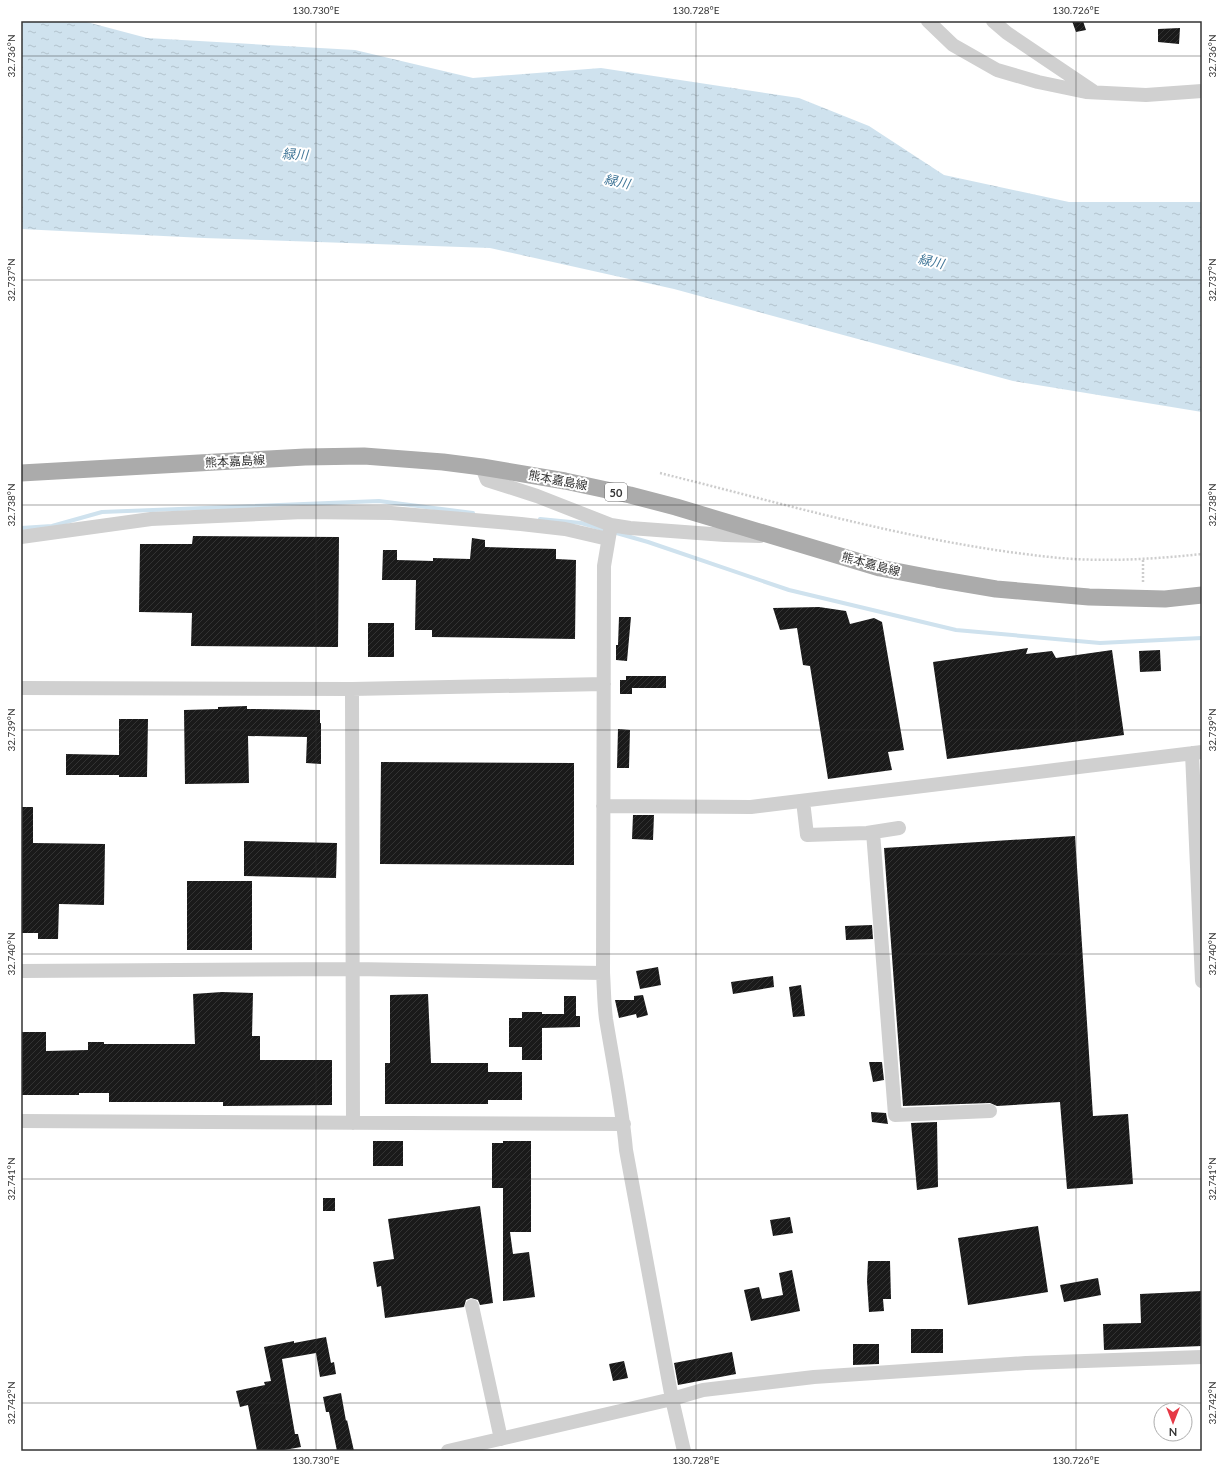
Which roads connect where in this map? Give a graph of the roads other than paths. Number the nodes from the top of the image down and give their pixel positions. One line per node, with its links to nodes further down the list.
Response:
1 (928, 21): 4 (street)
2 (993, 21): 4 (street)
3 (1202, 91): 4 (street)
4 (1095, 92)
5 (482, 466): 6 (main road, 熊本嘉島線 / 50); 7 (street); 8 (main road, 熊本嘉島線 / 50)
6 (21, 473)
7 (611, 525): 8 (street); 10 (street)
8 (775, 536): 11 (main road, 熊本嘉島線 / 50)
9 (21, 537): 10 (street)
10 (608, 539): 12 (street)
11 (1202, 595)
12 (604, 684): 14 (street); 17 (street)
13 (21, 688): 14 (street)
14 (352, 689): 21 (street)
15 (1197, 753): 16 (street); 20 (street); 24 (street)
16 (803, 801): 17 (street); 19 (street)
17 (603, 806): 23 (street)
18 (899, 828): 19 (street)
19 (873, 832): 25 (street)
20 (1202, 866)
21 (353, 969): 22 (street); 23 (street); 27 (street)
22 (21, 970)
23 (603, 973): 28 (street)
24 (1202, 981)
25 (990, 1110)
26 (21, 1121): 27 (street)
27 (353, 1123): 28 (street)
28 (624, 1124): 31 (street)
29 (472, 1306): 32 (street)
30 (1202, 1357): 31 (street)
31 (672, 1399): 32 (street); 34 (street)
32 (501, 1438): 33 (street)
33 (448, 1451)
34 (684, 1451)

